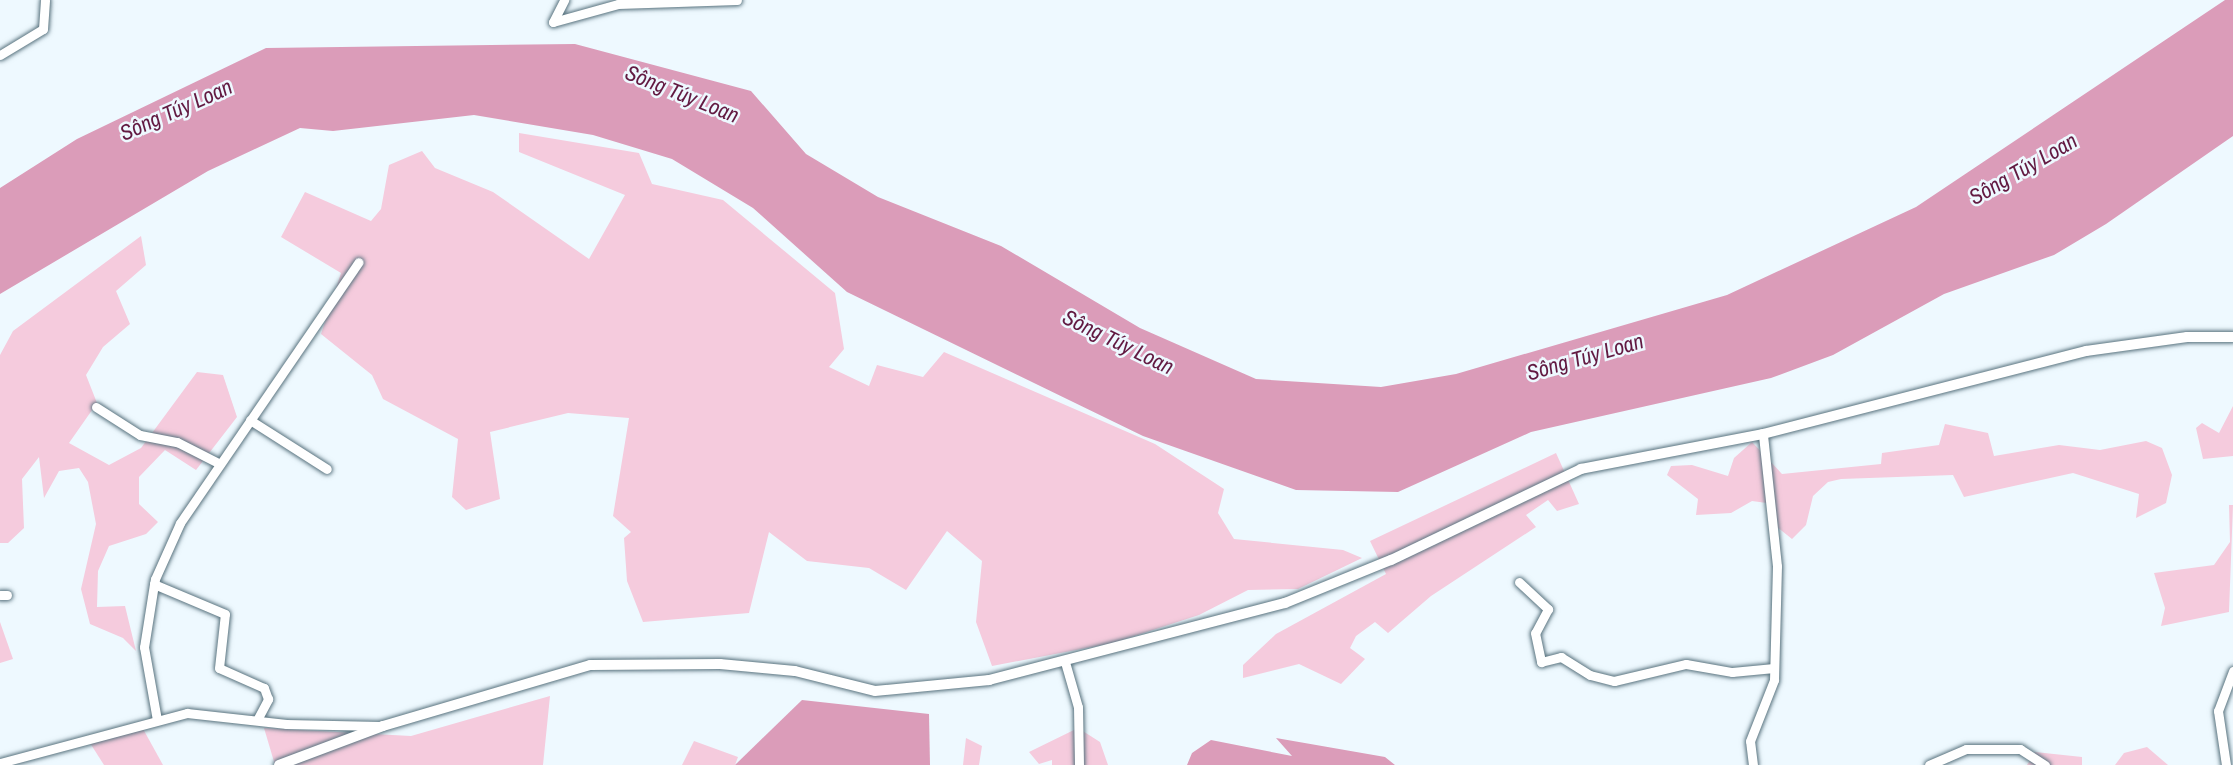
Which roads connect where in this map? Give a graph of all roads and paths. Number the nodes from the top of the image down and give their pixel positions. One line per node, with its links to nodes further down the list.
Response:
1 (45, 0): 4 (street)
2 (564, 0): 3 (street)
3 (737, 0)
4 (0, 55)
5 (359, 262): 8 (street)
6 (2233, 337): 9 (street)
7 (96, 406): 10 (street)
8 (250, 420): 10 (street); 11 (street)
9 (1763, 434): 14 (street); 15 (street)
10 (220, 464): 13 (street)
11 (327, 469)
12 (1519, 582): 15 (street)
13 (154, 584): 17 (street); 18 (street)
14 (1065, 662): 19 (street); 22 (street)
15 (1774, 668): 23 (street)
16 (2233, 671): 26 (street)
17 (158, 720): 18 (street); 20 (street)
18 (257, 720): 19 (street)
19 (383, 726): 21 (street)
20 (0, 763)
21 (279, 765)
22 (1079, 765)
23 (1753, 765)
24 (1929, 765): 25 (street)
25 (2045, 765)
26 (2226, 765)

